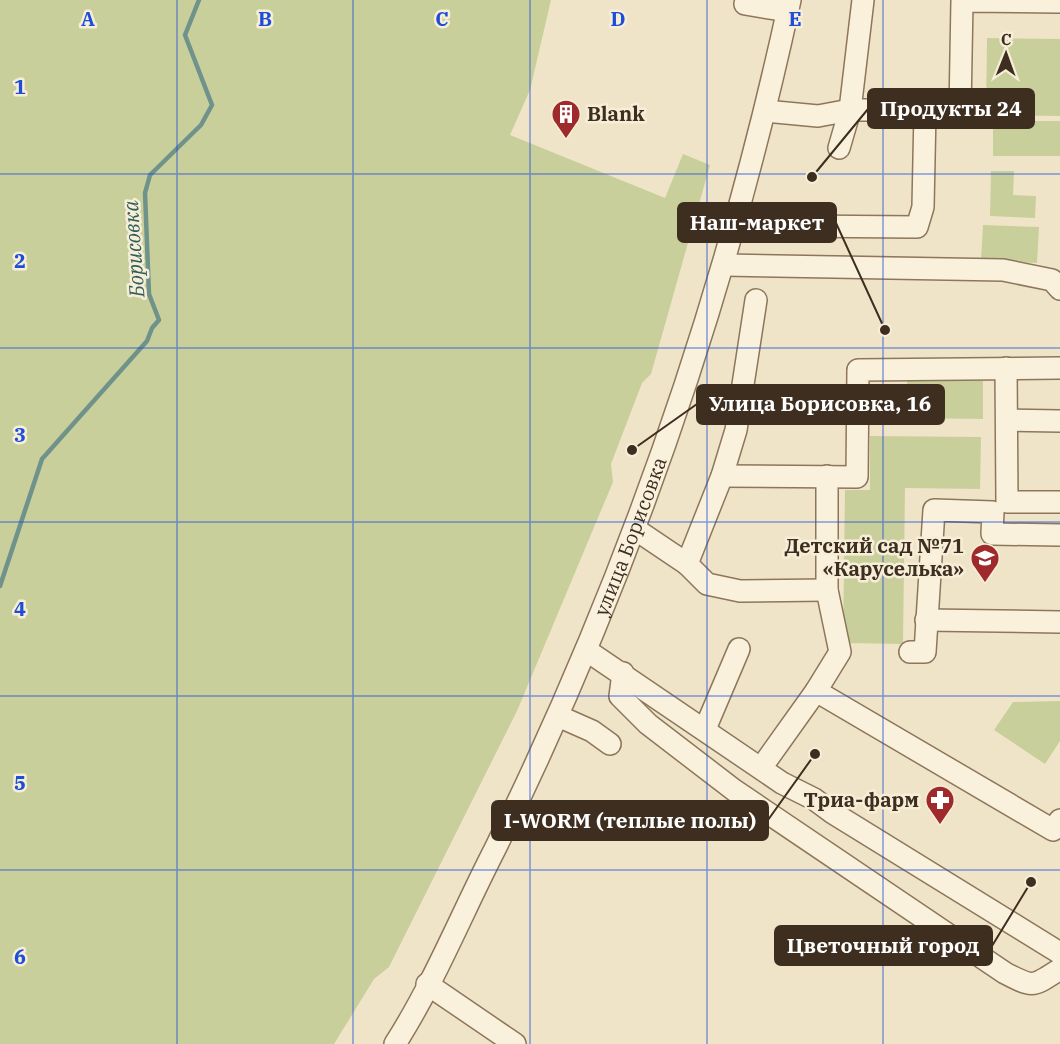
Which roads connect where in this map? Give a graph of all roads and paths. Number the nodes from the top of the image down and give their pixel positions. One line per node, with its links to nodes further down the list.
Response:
1 (863, 0): 5 (street)
2 (1060, 2): 7 (street)
3 (745, 4): 4 (street)
4 (789, 5): 6 (street, улица Борисовка)
5 (849, 110): 6 (street); 7 (street); 8 (street)
6 (765, 111): 10 (street, улица Борисовка)
7 (926, 111): 9 (street)
8 (839, 148)
9 (792, 226)
10 (725, 265): 11 (street); 20 (street, улица Борисовка)
11 (1060, 289)
12 (756, 300): 17 (street)
13 (1006, 368): 14 (street); 15 (street); 18 (street)
14 (1060, 368)
15 (1008, 420): 16 (street); 19 (street)
16 (1060, 421)
17 (722, 476): 18 (street); 22 (street)
18 (827, 476): 23 (street)
19 (1060, 502)
20 (635, 529): 22 (street); 27 (street, улица Борисовка)
21 (1060, 535): 24 (street)
22 (687, 564): 23 (street)
23 (827, 590): 30 (street)
24 (926, 620): 25 (street); 28 (street)
25 (1060, 622)
26 (739, 649): 32 (street)
27 (586, 650): 29 (street); 31 (street, улица Борисовка)
28 (910, 652)
29 (622, 672): 32 (street); 37 (street)
30 (816, 691): 34 (street); 35 (street)
31 (558, 716): 33 (street); 38 (street, улица Борисовка)
32 (705, 729): 34 (street)
33 (610, 744)
34 (761, 768): 36 (street)
35 (1060, 820)
36 (1060, 953)
37 (1060, 969)
38 (427, 984): 39 (street, улица Борисовка); 40 (street)
39 (395, 1044)
40 (515, 1044)

